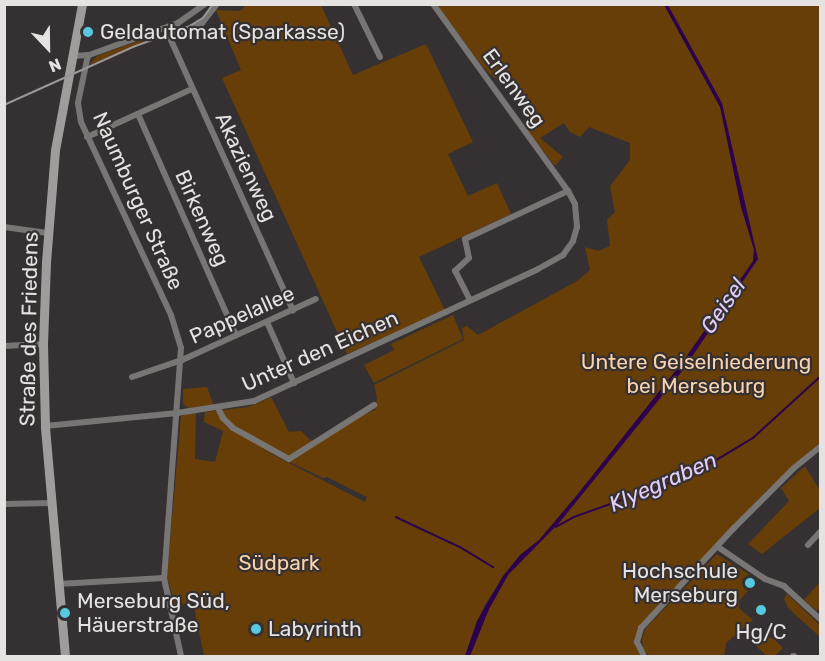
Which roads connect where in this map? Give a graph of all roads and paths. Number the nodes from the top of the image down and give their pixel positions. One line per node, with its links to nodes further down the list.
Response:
1 (82, 4): 7 (street, Straße des Friedens)
2 (205, 4): 6 (street)
3 (217, 4): 9 (street, Akazienweg)
4 (354, 4): 8 (street)
5 (433, 4): 12 (street, Erlenweg)
6 (88, 55): 7 (street); 11 (street, Naumburger Straße)
7 (72, 56): 14 (street, Straße des Friedens)
8 (380, 57)
9 (192, 89): 10 (street); 17 (street, Akazienweg)
10 (138, 114): 11 (street); 19 (street, Birkenweg)
11 (87, 137): 22 (street, Naumburger Straße)
12 (568, 191): 16 (street, Unter den Eichen); 16 (street)
13 (4, 227): 14 (street)
14 (48, 233): 20 (street, Straße des Friedens)
15 (316, 299): 17 (street, Pappelallee)
16 (470, 300): 24 (street, Unter den Eichen)
17 (293, 310): 18 (street, Pappelallee)
18 (267, 322): 19 (street, Pappelallee); 24 (street)
19 (236, 335): 22 (street, Pappelallee)
20 (43, 344): 21 (street); 28 (street, Straße des Friedens)
21 (4, 346)
22 (182, 360): 23 (street); 27 (street, Naumburger Straße)
23 (132, 377)
24 (294, 383): 26 (street, Unter den Eichen)
25 (374, 405): 26 (street)
26 (218, 408): 27 (street, Unter den Eichen)
27 (177, 413): 28 (street, Unter den Eichen); 35 (street, Naumburger Straße)
28 (45, 426): 30 (street, Straße des Friedens)
29 (820, 447): 34 (street)
30 (51, 503): 31 (street); 36 (street, Straße des Friedens)
31 (4, 504)
32 (820, 532): 33 (street)
33 (808, 545)
34 (717, 547): 37 (street); 40 (street)
35 (164, 578): 36 (street); 39 (street, Naumburger Straße)
36 (57, 585): 38 (street, Straße des Friedens)
37 (819, 615)
38 (65, 657)
39 (181, 657)
40 (644, 657)

